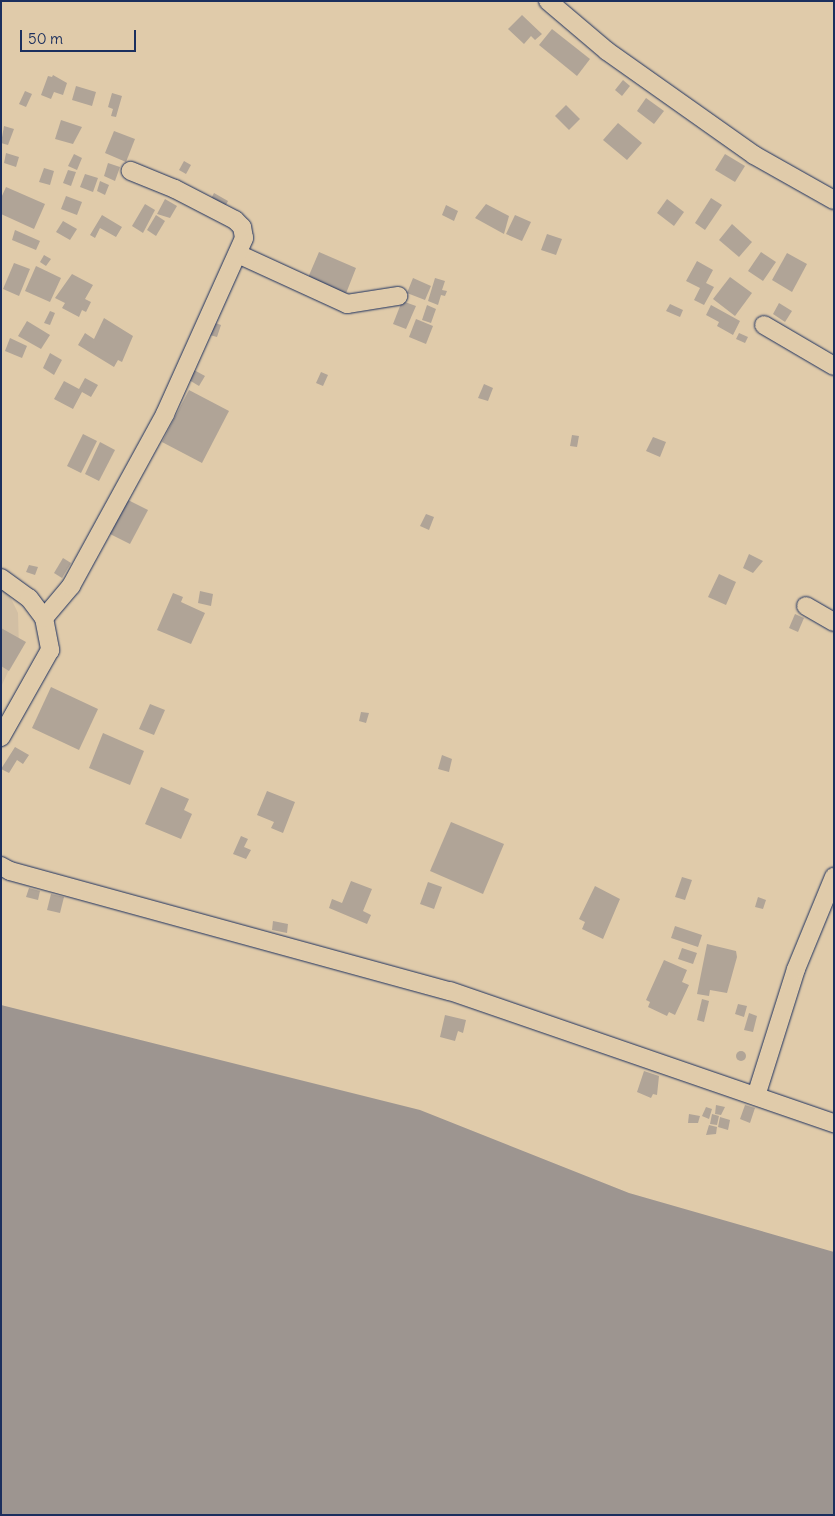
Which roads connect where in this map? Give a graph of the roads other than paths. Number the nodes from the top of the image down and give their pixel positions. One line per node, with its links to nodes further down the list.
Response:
1 (548, 1): 3 (street)
2 (131, 171): 4 (street)
3 (834, 200)
4 (238, 254): 5 (street); 10 (street)
5 (398, 296)
6 (764, 325): 7 (street)
7 (834, 366)
8 (1, 578): 10 (street)
9 (806, 606): 11 (street)
10 (44, 618): 12 (street)
11 (834, 622)
12 (1, 737)
13 (1, 866): 15 (street)
14 (834, 877): 15 (street)
15 (756, 1096): 16 (street)
16 (834, 1123)

